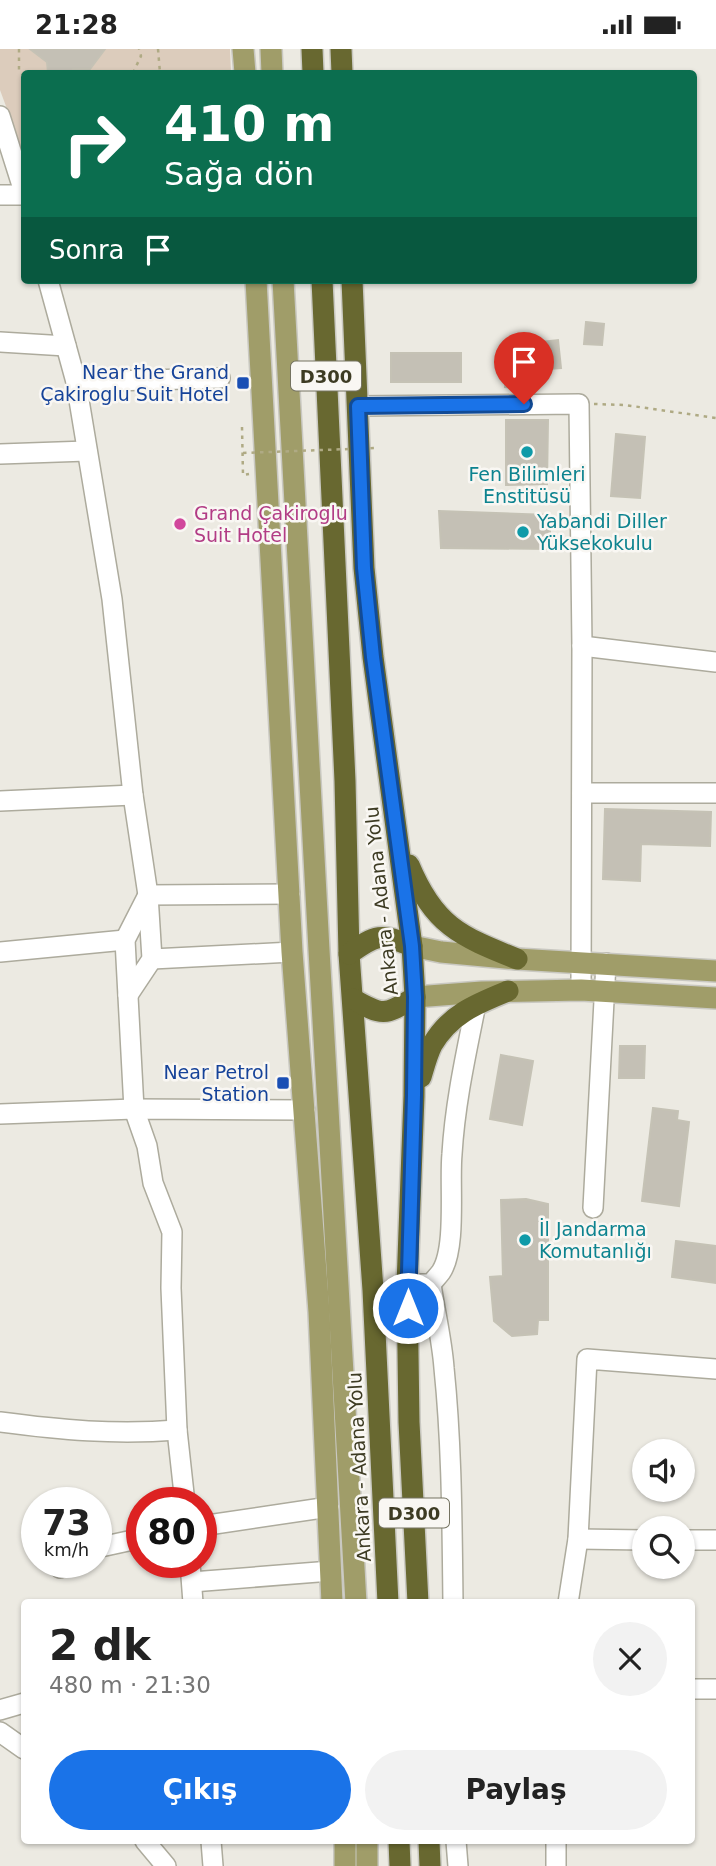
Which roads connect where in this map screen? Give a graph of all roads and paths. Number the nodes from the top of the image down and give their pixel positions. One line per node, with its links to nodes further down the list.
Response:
1 (19, 49): 14 (path)
2 (139, 49): 8 (path)
3 (158, 49): 9 (path)
4 (243, 49): 10 (main road)
5 (271, 49): 11 (main road)
6 (312, 49): 12 (highway)
7 (341, 49): 13 (highway)
8 (134, 70)
9 (160, 70)
10 (244, 70)
11 (272, 70)
12 (313, 70)
13 (342, 70)
14 (21, 72)
15 (0, 115): 16 (street)
16 (21, 184)
17 (21, 194): 18 (street)
18 (0, 195)
19 (49, 284): 25 (street)
20 (256, 284): 45 (main road)
21 (283, 284): 44 (main road)
22 (322, 284): 52 (highway, Ankara - Adana Yolu / D300)
23 (352, 284): 29 (highway, Ankara - Adana Yolu / D300)
24 (0, 342): 25 (street)
25 (66, 346): 27 (street)
26 (220, 379): 27 (street)
27 (76, 382): 33 (street)
28 (579, 404): 29 (street); 30 (path); 37 (street)
29 (358, 406): 43 (highway, Ankara - Adana Yolu / D300)
30 (716, 418)
31 (242, 427): 34 (path)
32 (375, 448): 34 (path, bridge)
33 (87, 451): 35 (street); 41 (street)
34 (243, 453): 36 (path)
35 (0, 454)
36 (243, 475)
37 (582, 646): 38 (street); 39 (street)
38 (716, 662)
39 (582, 793): 40 (street); 55 (street)
40 (716, 793)
41 (133, 795): 42 (street); 46 (street)
42 (0, 801)
43 (399, 840): 48 (highway, Ankara - Adana Yolu / D300); 54 (highway)
44 (316, 893): 45 (main road); 49 (main road)
45 (290, 894): 46 (street); 51 (main road)
46 (148, 895): 47 (street); 53 (street)
47 (125, 940): 50 (street); 61 (street)
48 (412, 946): 52 (highway); 54 (main road); 62 (highway, Ankara - Adana Yolu / D300)
49 (319, 950): 51 (main road); 88 (main road)
50 (0, 951)
51 (292, 952): 53 (street); 68 (main road)
52 (349, 954): 64 (highway, Ankara - Adana Yolu / D300)
53 (152, 959): 61 (street)
54 (517, 959): 55 (main road)
55 (581, 961): 56 (main road); 58 (street)
56 (606, 963): 57 (main road); 60 (street)
57 (716, 971)
58 (581, 990): 59 (main road); 60 (main road)
59 (508, 991): 62 (main road); 65 (highway)
60 (605, 991): 63 (main road); 70 (street)
61 (128, 995): 67 (street)
62 (415, 997): 64 (highway); 66 (highway, Ankara - Adana Yolu / D300)
63 (716, 998)
64 (353, 999): 89 (highway, Ankara - Adana Yolu / D300)
65 (475, 1004): 66 (highway); 71 (street)
66 (414, 1095): 72 (highway, Ankara - Adana Yolu / D300)
67 (134, 1109): 68 (street); 69 (street); 75 (street)
68 (305, 1110): 77 (main road)
69 (0, 1114)
70 (593, 1208)
71 (430, 1284): 72 (street); 91 (street)
72 (407, 1285): 90 (highway, Ankara - Adana Yolu / D300)
73 (716, 1369): 79 (street)
74 (0, 1422): 75 (street)
75 (177, 1430): 76 (street)
76 (183, 1487)
77 (329, 1507): 78 (street); 83 (main road)
78 (217, 1524)
79 (578, 1539): 80 (street); 92 (street)
80 (632, 1540)
81 (695, 1540): 82 (street)
82 (716, 1540)
83 (331, 1571): 84 (street); 87 (main road)
84 (217, 1572)
85 (191, 1578): 86 (street)
86 (193, 1599)
87 (332, 1599)
88 (356, 1599)
89 (388, 1599)
90 (418, 1599)
91 (453, 1599)
92 (569, 1599)
93 (695, 1689): 94 (street)
94 (716, 1689)
95 (21, 1704): 96 (street)
96 (0, 1710)
97 (0, 1732): 98 (street)
98 (21, 1747)
99 (148, 1844): 107 (street)
100 (211, 1844): 108 (street)
101 (345, 1844): 109 (main road)
102 (367, 1844): 110 (main road)
103 (399, 1844): 111 (highway)
104 (429, 1844): 112 (highway)
105 (456, 1844): 113 (street)
106 (556, 1844): 114 (street)
107 (166, 1866)
108 (213, 1866)
109 (345, 1866)
110 (367, 1866)
111 (400, 1866)
112 (430, 1866)
113 (458, 1866)
114 (556, 1866)

